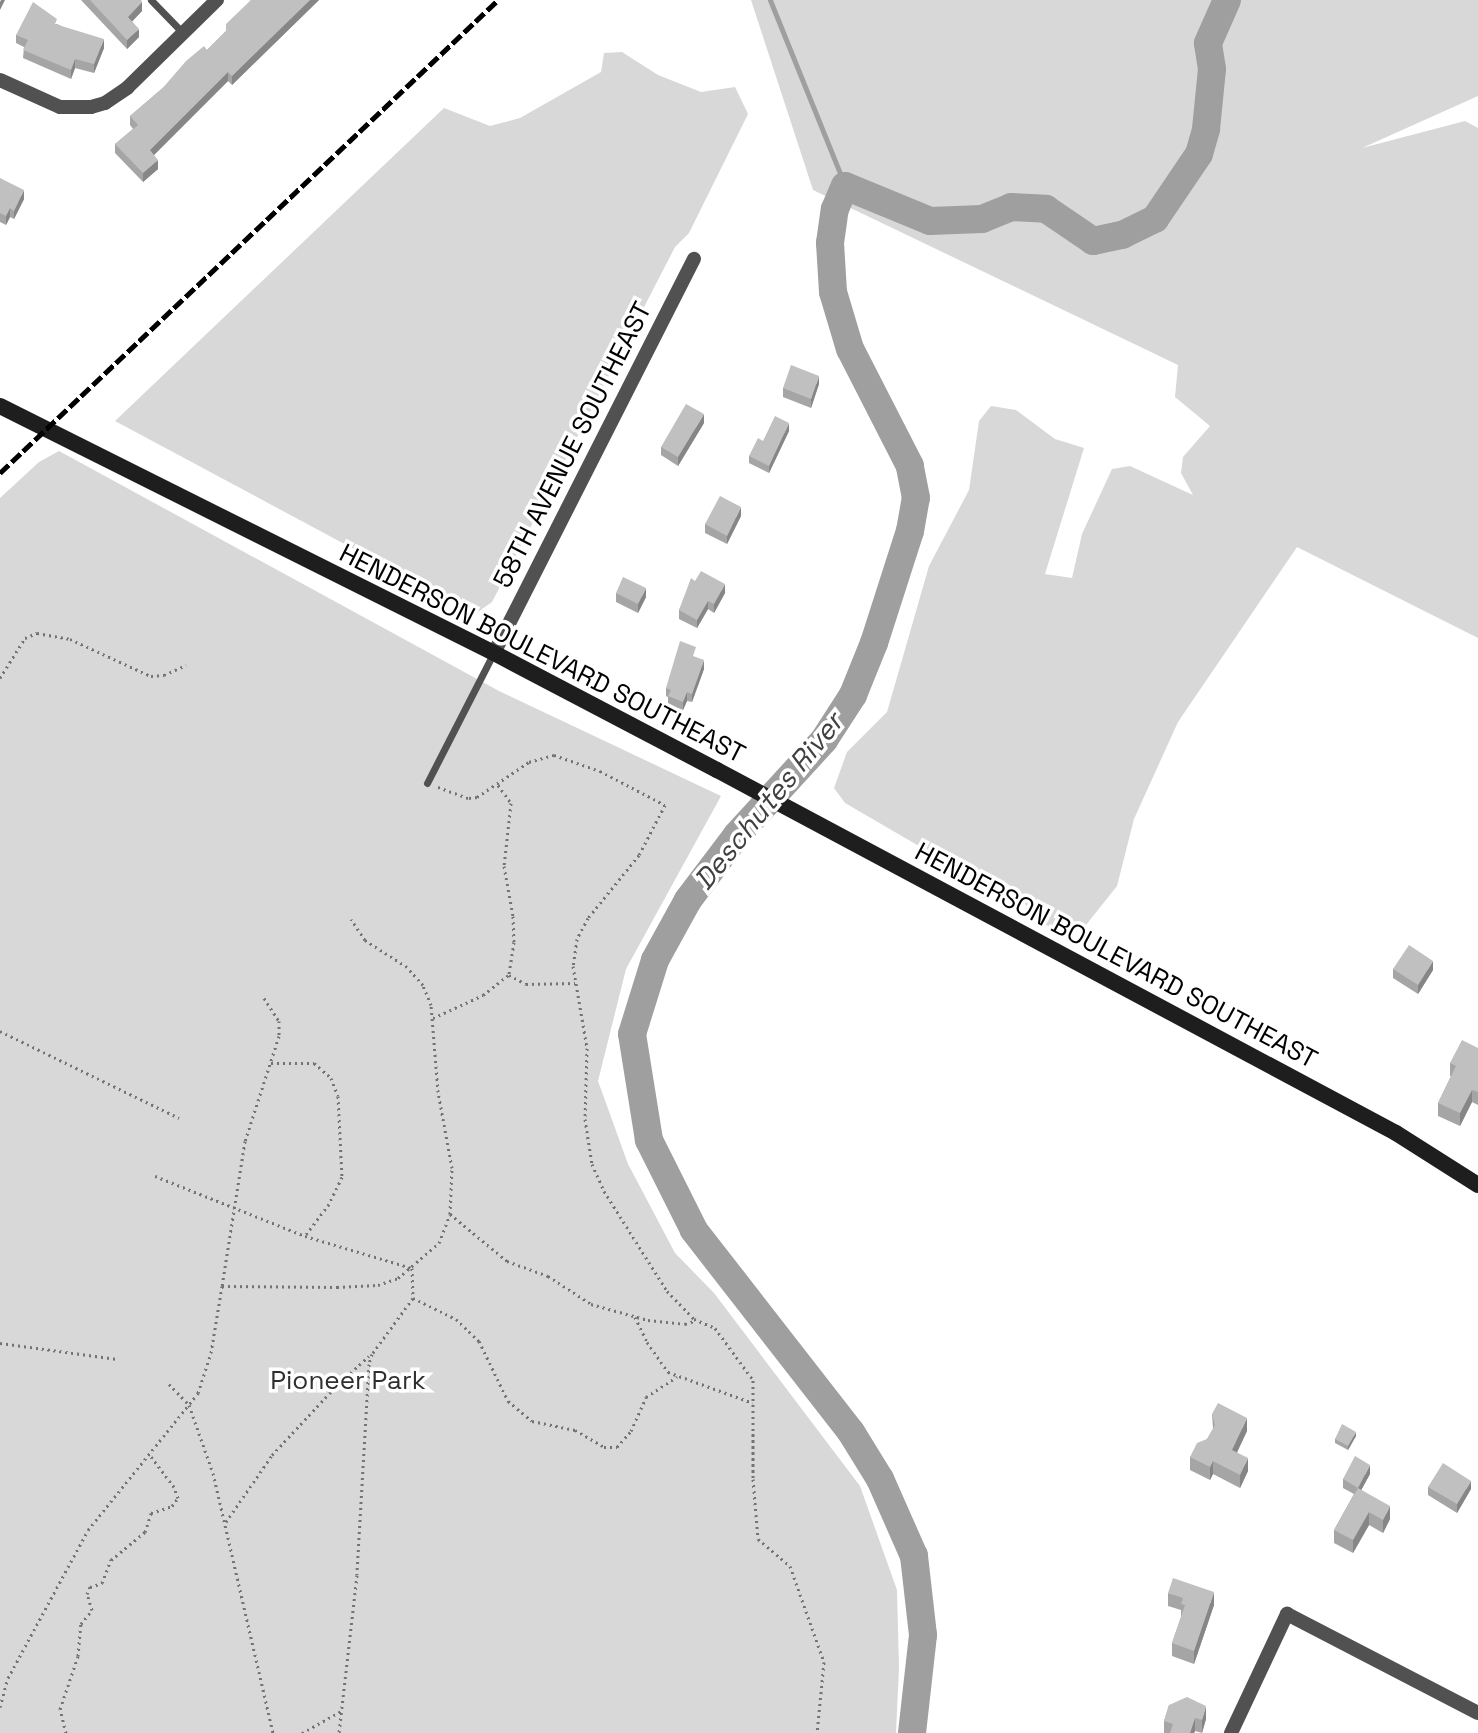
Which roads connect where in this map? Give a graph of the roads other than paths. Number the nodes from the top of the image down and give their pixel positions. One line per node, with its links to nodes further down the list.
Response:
1 (151, 0): 3 (lane)
2 (217, 0): 3 (street)
3 (183, 33): 4 (street)
4 (0, 80)
5 (694, 259): 7 (street, 58TH AVENUE SOUTHEAST)
6 (0, 406): 7 (street, HENDERSON BOULEVARD SOUTHEAST)
7 (494, 653): 8 (lane); 9 (street, HENDERSON BOULEVARD SOUTHEAST)
8 (427, 783)
9 (1478, 1185)
10 (1478, 1713): 11 (street)
11 (1231, 1733)

